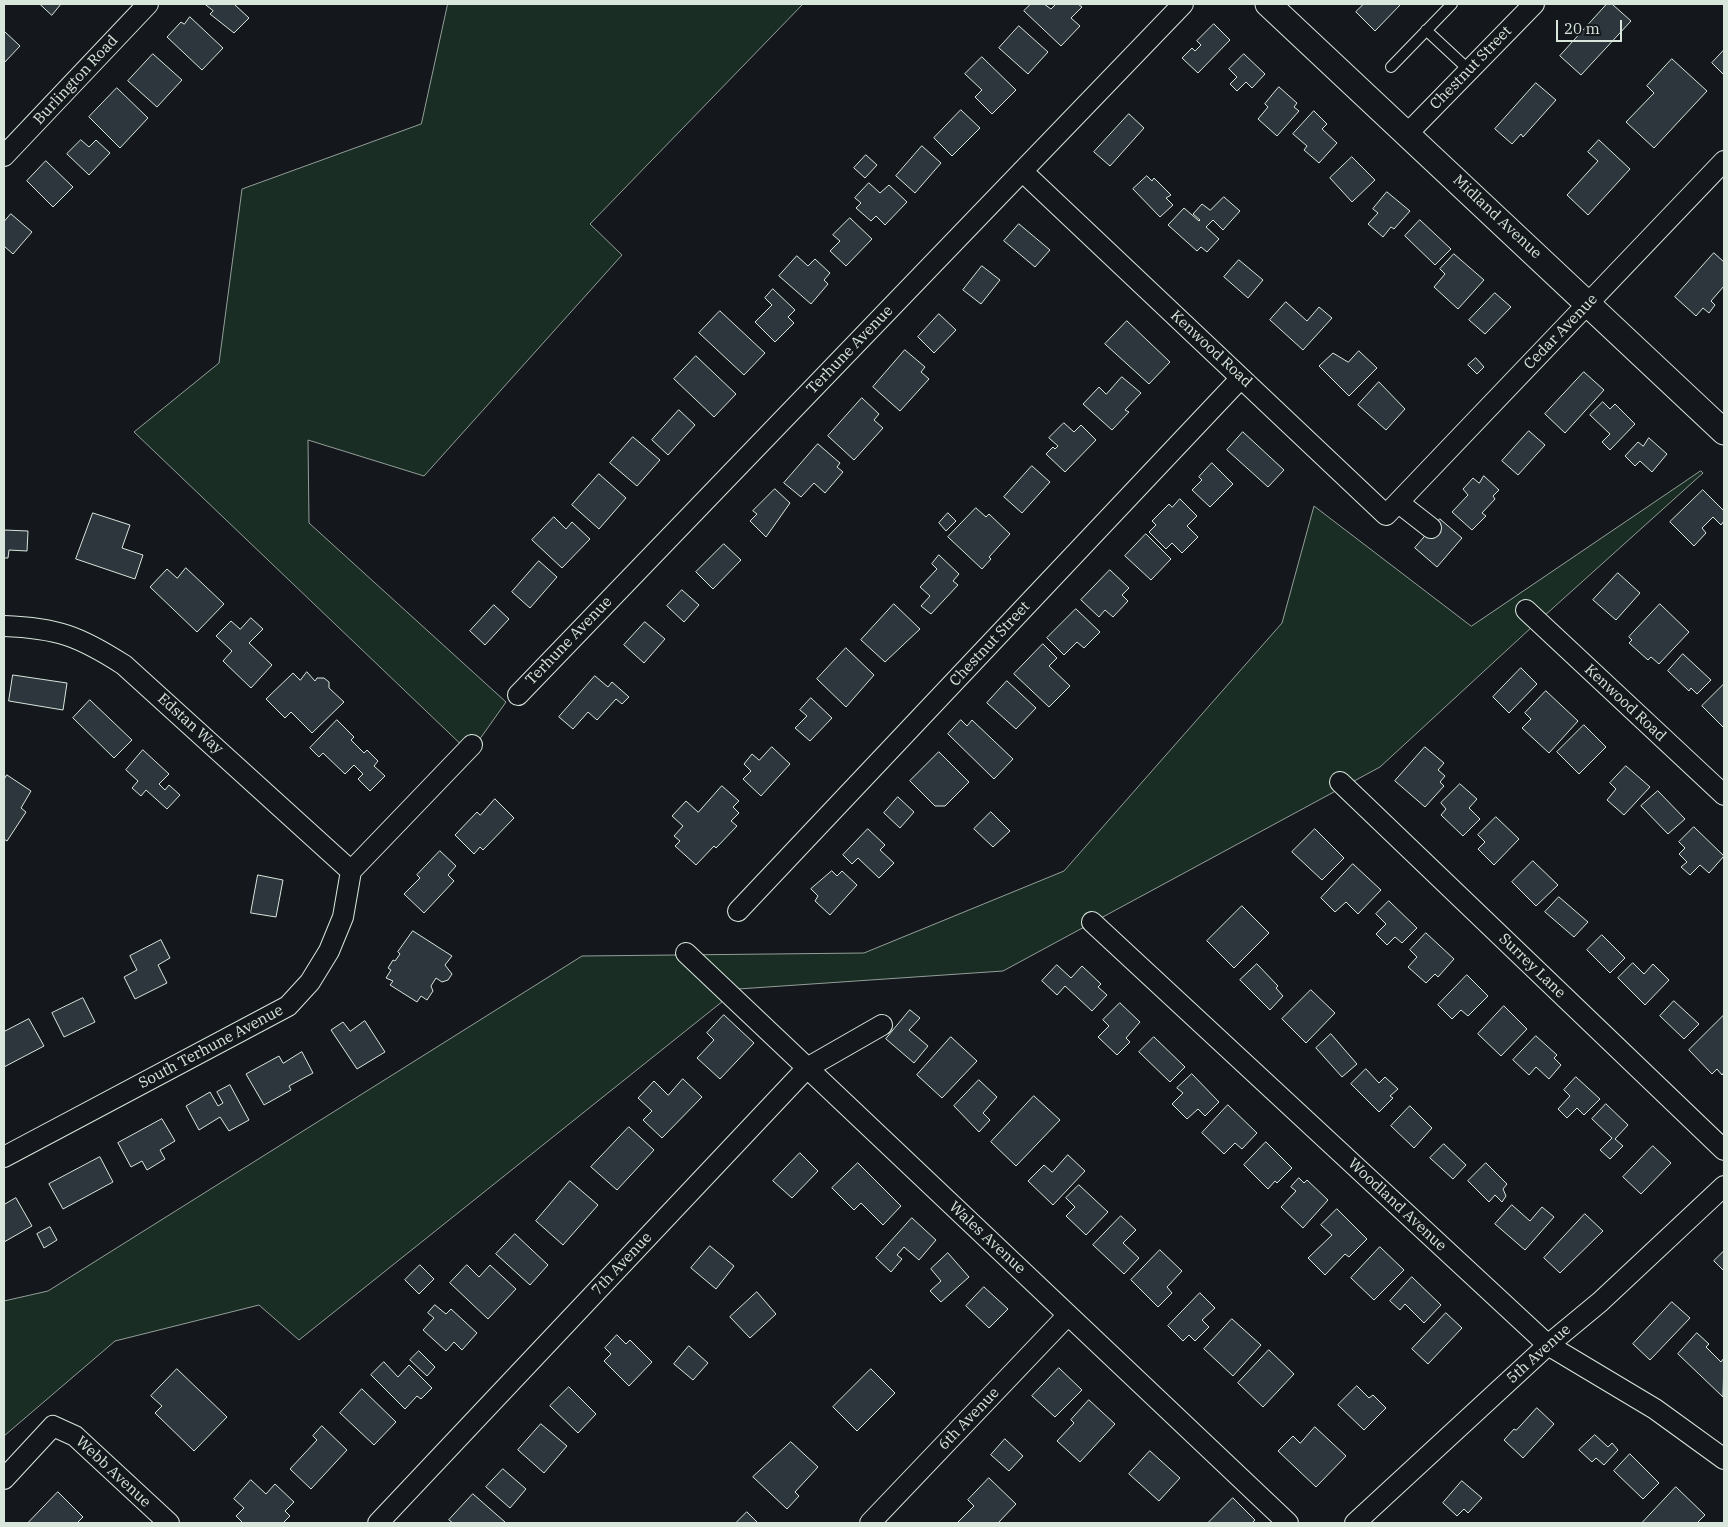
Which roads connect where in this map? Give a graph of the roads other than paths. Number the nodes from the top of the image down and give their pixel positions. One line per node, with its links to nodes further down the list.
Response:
1 (148, 4): 10 (street, Burlington Road)
2 (1183, 4): 12 (street, Terhune Avenue)
3 (1268, 4): 9 (street, Midland Avenue)
4 (1452, 4): 6 (lane)
5 (1534, 4): 8 (street, Chestnut Street)
6 (1426, 30): 7 (lane); 8 (lane)
7 (1391, 66)
8 (1469, 70): 9 (street, Chestnut Street)
9 (1408, 133): 13 (street, Midland Avenue)
10 (4, 156)
11 (1724, 161): 13 (street, Cedar Avenue)
12 (1022, 171): 14 (street, Kenwood Road); 20 (street, Terhune Avenue)
13 (1588, 303): 15 (street, Midland Avenue); 16 (street, Cedar Avenue)
14 (1241, 378): 16 (street, Kenwood Road); 25 (street, Chestnut Street)
15 (1724, 432)
16 (1399, 503): 17 (street)
17 (1431, 528)
18 (1526, 610): 23 (street, Kenwood Road)
19 (4, 626): 24 (street, Edstan Way)
20 (518, 695)
21 (472, 746): 24 (street)
22 (1340, 782): 30 (street, Surrey Lane)
23 (1724, 795)
24 (351, 871): 31 (street, South Terhune Avenue)
25 (738, 911)
26 (1092, 922): 34 (street, Woodland Avenue)
27 (686, 953): 29 (street, Wales Avenue)
28 (882, 1025): 29 (street, 7th Avenue)
29 (807, 1068): 33 (street, Wales Avenue); 38 (street, 7th Avenue)
30 (1724, 1150)
31 (4, 1157)
32 (1724, 1186): 34 (street, 5th Avenue)
33 (1068, 1315): 39 (street, 6th Avenue); 40 (street, Wales Avenue)
34 (1548, 1345): 35 (street, Woodland Avenue); 41 (street, 5th Avenue)
35 (1724, 1459)
36 (4, 1479): 37 (street, Webb Avenue)
37 (168, 1523)
38 (378, 1523)
39 (870, 1523)
40 (1288, 1523)
41 (1355, 1523)

